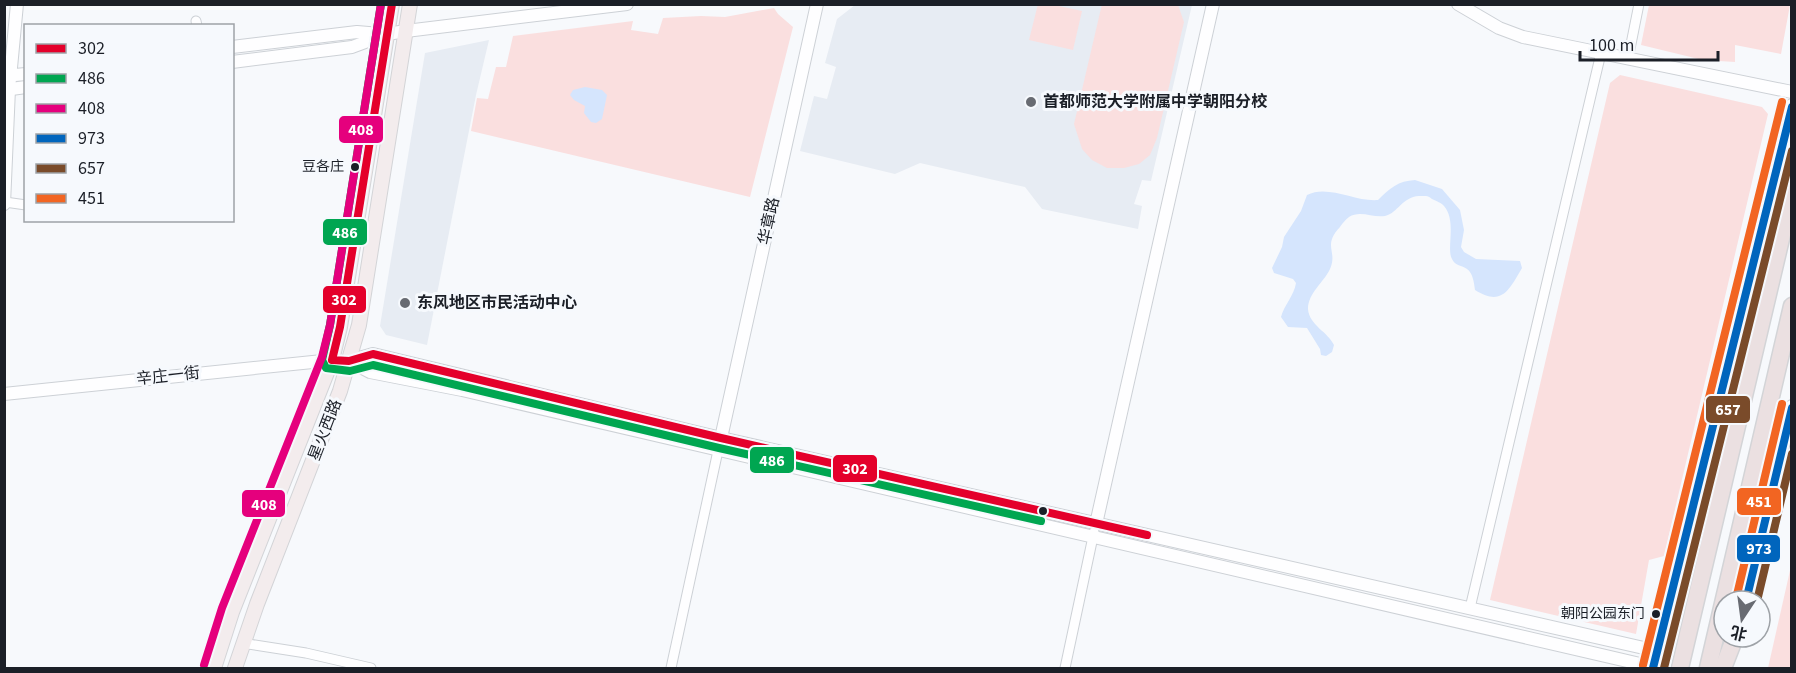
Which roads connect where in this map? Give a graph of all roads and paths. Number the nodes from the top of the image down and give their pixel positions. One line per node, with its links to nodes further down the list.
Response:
1 (18, 4): 16 (street)
2 (392, 4): 10 (main road, 星火西路)
3 (410, 4): 9 (main road, 星火西路)
4 (627, 4): 9 (street)
5 (817, 4): 33 (street, 华章路)
6 (1213, 4): 37 (street)
7 (1458, 4): 12 (street)
8 (1639, 4): 13 (street)
9 (406, 32): 10 (street); 28 (main road, 星火西路)
10 (387, 34): 11 (street); 14 (street); 27 (main road, 星火西路)
11 (234, 47)
12 (1602, 53): 13 (street); 40 (street)
13 (1628, 59): 19 (street)
14 (234, 62)
15 (24, 74): 16 (street)
16 (7, 76): 18 (street)
17 (24, 87): 18 (street)
18 (7, 90): 23 (street)
19 (1791, 92)
20 (1791, 105): 21 (street)
21 (1777, 158): 25 (highway); 35 (street)
22 (1791, 192): 25 (highway)
23 (5, 203): 24 (street)
24 (24, 205)
25 (1771, 278): 29 (highway)
26 (1791, 306): 30 (highway)
27 (332, 360): 28 (street); 31 (street, 辛庄一街); 46 (main road, 星火西路)
28 (349, 361): 33 (street); 34 (street); 41 (main road, 星火西路)
29 (1751, 362): 35 (highway); 51 (highway)
30 (1774, 382): 36 (highway); 52 (highway)
31 (4, 394)
32 (1791, 406): 36 (street)
33 (721, 438): 34 (street); 37 (street)
34 (718, 451): 38 (street); 49 (street)
35 (1702, 464): 44 (street)
36 (1773, 486): 39 (street)
37 (1096, 524): 38 (street); 40 (street)
38 (1093, 538): 45 (street); 50 (street)
39 (1749, 589)
40 (1470, 608): 44 (street)
41 (242, 643): 47 (main road, 星火西路); 48 (street)
42 (1732, 649): 53 (highway)
43 (1734, 649): 54 (street)
44 (1657, 651): 45 (street)
45 (1653, 668)
46 (214, 669)
47 (235, 669)
48 (371, 669)
49 (671, 669)
50 (1065, 669)
51 (1680, 669)
52 (1708, 669)
53 (1723, 669)
54 (1730, 669)

